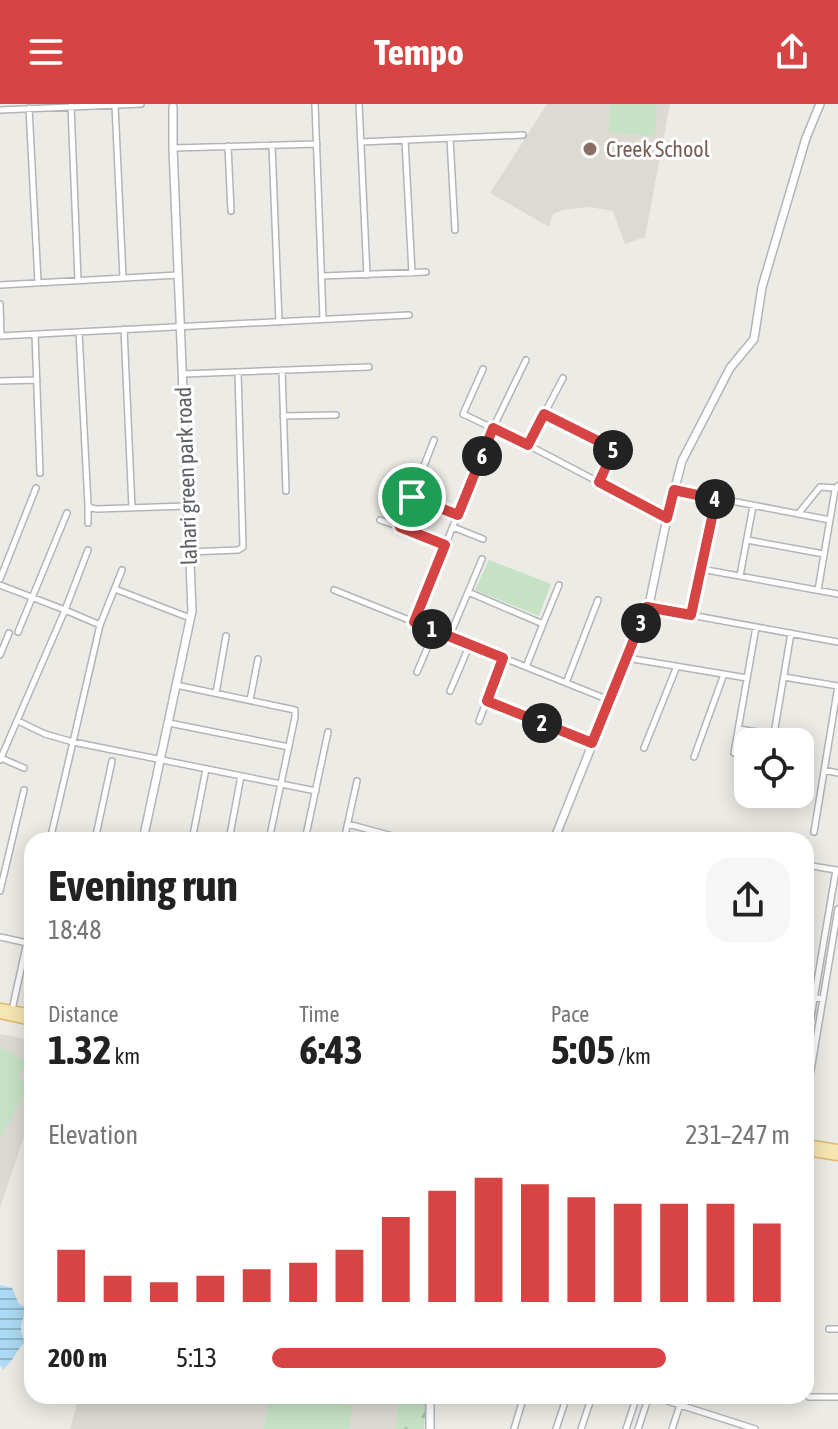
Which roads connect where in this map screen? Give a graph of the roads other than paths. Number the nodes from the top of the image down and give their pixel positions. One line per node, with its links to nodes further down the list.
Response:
1 (141, 104): 5 (street)
2 (315, 104): 15 (street)
3 (359, 104): 14 (street)
4 (820, 104): 58 (street)
5 (115, 105): 8 (street); 26 (street)
6 (173, 105): 18 (street, lahari green park road)
7 (44, 106): 8 (street); 9 (street)
8 (71, 106): 27 (street)
9 (29, 108): 10 (street); 28 (street)
10 (0, 110)
11 (523, 135): 12 (street)
12 (450, 138): 13 (street); 20 (street)
13 (405, 140): 14 (street); 22 (street)
14 (361, 142): 24 (street)
15 (317, 144): 16 (street); 25 (street)
16 (272, 145): 17 (street); 33 (street)
17 (228, 146): 18 (street); 19 (street)
18 (173, 148): 23 (street, lahari green park road)
19 (231, 211)
20 (455, 230)
21 (426, 272): 22 (street)
22 (412, 273): 24 (street)
23 (178, 275): 26 (street); 34 (street, lahari green park road)
24 (367, 275): 25 (street)
25 (322, 276): 32 (street)
26 (123, 278): 27 (street)
27 (78, 280): 28 (street)
28 (38, 282): 29 (street)
29 (0, 285)
30 (0, 304): 38 (street)
31 (409, 315): 32 (street)
32 (323, 319): 33 (street)
33 (279, 322): 34 (street)
34 (180, 327): 35 (street); 44 (street, lahari green park road)
35 (124, 329): 36 (street); 66 (street)
36 (79, 332): 37 (street); 63 (street)
37 (35, 334): 38 (street); 46 (street)
38 (1, 336)
39 (526, 360): 51 (street)
40 (369, 367): 42 (street)
41 (483, 369): 51 (street)
42 (282, 370): 43 (street); 50 (street)
43 (238, 372): 44 (street); 80 (street)
44 (183, 374): 64 (street, lahari green park road)
45 (563, 378): 48 (street)
46 (37, 380): 47 (street); 54 (street)
47 (0, 381)
48 (544, 414): 53 (street); 55 (street)
49 (336, 415): 50 (street)
50 (283, 416): 59 (street)
51 (493, 428): 53 (street); 69 (street)
52 (434, 440): 61 (street)
53 (528, 445): 55 (street)
54 (40, 473)
55 (599, 482): 70 (street)
56 (837, 487): 68 (street); 72 (street)
57 (36, 488): 86 (street)
58 (674, 490): 62 (street); 70 (street)
59 (286, 491)
60 (396, 492): 61 (street)
61 (412, 497): 69 (street); 74 (street)
62 (716, 499): 65 (street); 83 (street)
63 (88, 505): 66 (street); 73 (street)
64 (186, 506): 66 (street); 80 (street, lahari green park road)
65 (753, 506): 68 (street); 77 (street)
66 (132, 508)
67 (67, 513): 93 (street)
68 (798, 514): 72 (street)
69 (458, 515): 75 (street)
70 (667, 518): 95 (street)
71 (380, 520): 74 (street)
72 (830, 520): 81 (street)
73 (88, 523)
74 (400, 527): 78 (street)
75 (453, 527): 76 (street); 78 (street)
76 (483, 539)
77 (747, 540): 81 (street); 85 (street)
78 (445, 545): 99 (street)
79 (88, 550): 96 (street)
80 (189, 552): 98 (street, lahari green park road)
81 (824, 554): 90 (street)
82 (482, 559): 91 (street)
83 (701, 569): 85 (street); 97 (street)
84 (122, 570): 88 (street)
85 (740, 576): 90 (street)
86 (0, 582): 93 (street)
87 (559, 585): 100 (street)
88 (115, 589): 98 (street); 101 (street)
89 (334, 590): 99 (street)
90 (818, 590): 92 (street)
91 (468, 592): 100 (street); 107 (street)
92 (838, 594)
93 (33, 597): 96 (street); 104 (street)
94 (598, 600): 121 (street)
95 (647, 607): 97 (street); 113 (street)
96 (65, 610): 101 (street); 129 (street)
97 (691, 615): 102 (street)
98 (190, 618): 122 (street, lahari green park road)
99 (414, 622): 103 (street)
100 (543, 624): 116 (street)
101 (100, 625): 135 (street)
102 (756, 627): 106 (street); 120 (street)
103 (435, 630): 107 (street); 117 (street)
104 (18, 632)
105 (9, 633): 111 (street)
106 (791, 633): 109 (street); 119 (street)
107 (450, 635): 110 (street)
108 (226, 636): 125 (street)
109 (838, 642)
110 (470, 644): 112 (street); 124 (street)
111 (0, 655)
112 (503, 658): 116 (street); 128 (street)
113 (627, 658): 115 (street); 127 (street)
114 (258, 659): 126 (street)
115 (677, 666): 118 (street); 138 (street)
116 (526, 667): 121 (street)
117 (417, 672)
118 (724, 674): 120 (street); 139 (street)
119 (784, 677): 123 (street); 133 (street)
120 (747, 678): 132 (street)
121 (566, 683): 127 (street)
122 (176, 685): 125 (street); 131 (street, lahari green park road)
123 (838, 686): 145 (street)
124 (450, 691)
125 (216, 693): 126 (street)
126 (250, 700): 137 (street)
127 (609, 700): 136 (street)
128 (487, 701): 130 (street); 136 (street)
129 (18, 721): 135 (street); 140 (street)
130 (479, 721)
131 (169, 723): 137 (street); 141 (street, lahari green park road)
132 (739, 728)
133 (775, 728)
134 (328, 732): 151 (street)
135 (73, 742): 141 (street); 153 (street)
136 (592, 743): 162 (street)
137 (289, 747): 149 (street)
138 (644, 748)
139 (694, 757)
140 (0, 759): 143 (street)
141 (160, 759): 144 (street); 155 (street, lahari green park road)
142 (112, 761): 154 (street)
143 (24, 768)
144 (206, 769): 147 (street); 156 (street)
145 (824, 770): 146 (street); 163 (street)
146 (838, 773)
147 (241, 776): 149 (street); 157 (street)
148 (357, 781): 152 (street)
149 (281, 784): 151 (street); 158 (street)
150 (24, 790): 166 (street)
151 (316, 791): 159 (street)
152 (348, 824): 160 (street); 161 (street)
153 (52, 832)
154 (97, 832)
155 (145, 832)
156 (194, 832)
157 (230, 832)
158 (271, 832)
159 (307, 832)
160 (346, 832)
161 (378, 832)
162 (557, 832)
163 (814, 832)
164 (814, 866): 165 (street)
165 (837, 870): 168 (street)
166 (0, 891)
167 (838, 909): 169 (street)
168 (828, 920): 169 (street); 173 (street)
169 (837, 922): 174 (street)
170 (0, 937): 171 (street)
171 (24, 942)
172 (24, 963): 176 (street)
173 (814, 998): 174 (street)
174 (823, 999): 180 (street)
175 (0, 1008): 176 (main road)
176 (12, 1010): 177 (main road)
177 (24, 1012)
178 (0, 1014): 179 (main road)
179 (24, 1019)
180 (815, 1048): 181 (street)
181 (814, 1054)
182 (814, 1145): 183 (main road)
183 (838, 1149)
184 (814, 1152): 185 (main road)
185 (838, 1156)
186 (829, 1329): 187 (street)
187 (838, 1329)
188 (814, 1397): 189 (street)
189 (838, 1397)
190 (430, 1404): 198 (street)
191 (522, 1404): 199 (street)
192 (564, 1404): 200 (street)
193 (589, 1404): 201 (street)
194 (634, 1404): 202 (street)
195 (647, 1404): 203 (street)
196 (677, 1404): 197 (street)
197 (680, 1405): 204 (street); 205 (street)
198 (430, 1429)
199 (514, 1429)
200 (556, 1429)
201 (581, 1429)
202 (626, 1429)
203 (638, 1429)
204 (672, 1429)
205 (755, 1429)

